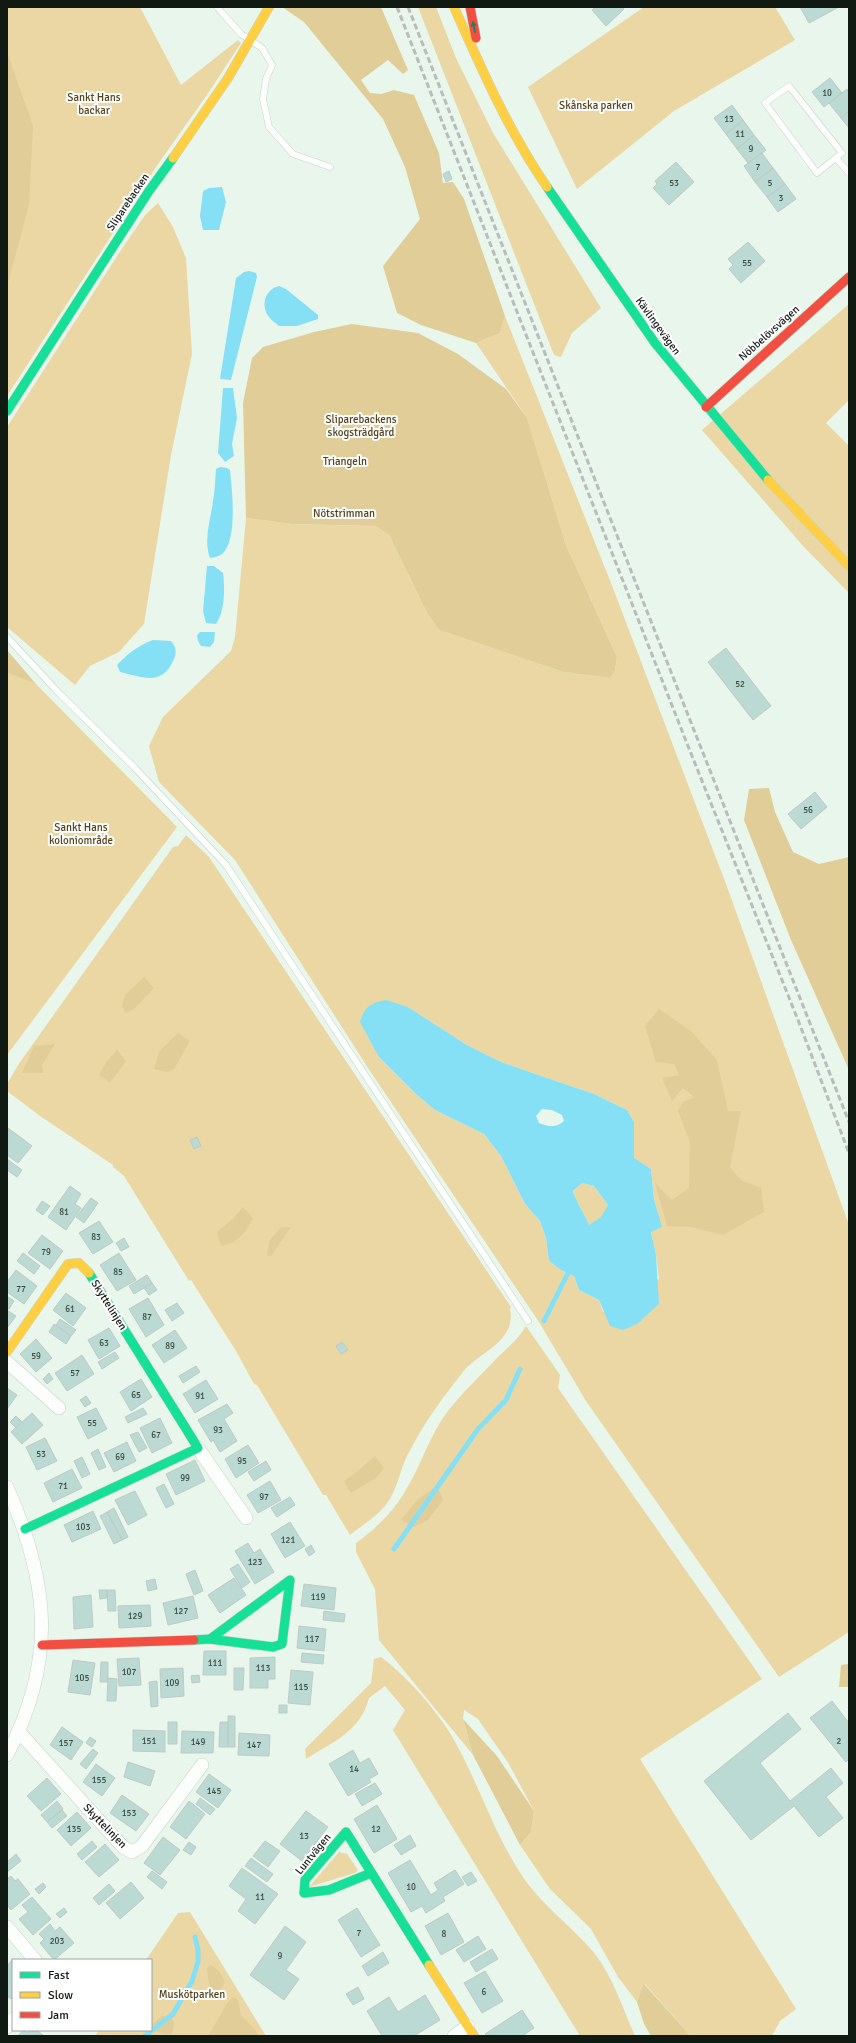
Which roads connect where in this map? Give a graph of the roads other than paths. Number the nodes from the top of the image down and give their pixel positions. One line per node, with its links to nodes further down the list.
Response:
1 (217, 7): 5 (lane)
2 (269, 7): 5 (street, Sliparebacken)
3 (454, 7): 6 (street, Kävlingevägen)
4 (470, 7): 6 (street, Kävlingevägen, one-way to 4)
5 (251, 40): 8 (lane); 12 (street, Sliparebacken)
6 (484, 74): 11 (street, Kävlingevägen)
7 (836, 158): 7 (lane); 9 (lane)
8 (330, 167)
9 (849, 173)
10 (849, 277): 11 (street, Nöbbelövsvägen)
11 (706, 407): 13 (street, Kävlingevägen)
12 (7, 411)
13 (849, 566)
14 (7, 637): 15 (lane)
15 (528, 1321)
16 (7, 1352): 19 (street, Skyttelinjen)
17 (7, 1362): 18 (street)
18 (59, 1408)
19 (198, 1448): 21 (street, Skyttelinjen); 22 (street)
20 (7, 1488): 22 (street)
21 (246, 1518)
22 (25, 1529): 24 (street)
23 (210, 1639): 23 (street); 24 (street)
24 (42, 1645): 25 (street)
25 (19, 1732): 26 (street); 27 (street, Skyttelinjen)
26 (7, 1755)
27 (202, 1765)
28 (371, 1873): 28 (street, Luntvägen); 31 (street, Luntvägen)
29 (7, 1927): 30 (street)
30 (34, 1959)
31 (471, 2031): 32 (street)
32 (454, 2036)

